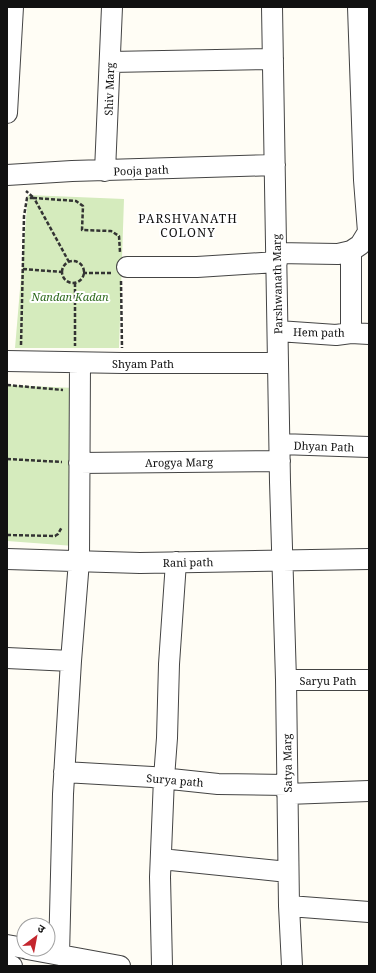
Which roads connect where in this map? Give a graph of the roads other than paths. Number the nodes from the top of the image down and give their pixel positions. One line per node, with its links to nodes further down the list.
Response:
1 (13, 7): 7 (street)
2 (112, 7): 6 (street, Shiv Marg)
3 (272, 7): 5 (street, Parshwanath Marg)
4 (358, 7): 11 (street)
5 (273, 59): 6 (street); 8 (street, Parshwanath Marg)
6 (110, 62): 9 (street, Shiv Marg)
7 (7, 113)
8 (275, 165): 9 (street, Pooja path); 12 (street, Parshwanath Marg)
9 (105, 171): 10 (street, Pooja path)
10 (8, 175)
11 (351, 251): 12 (street); 15 (street, Hem path)
12 (276, 257): 13 (street); 14 (street, Parshwanath Marg)
13 (122, 268)
14 (278, 331): 15 (street, Hem path); 18 (street, Parshwanath Marg)
15 (360, 333)
16 (77, 356): 17 (street, Shyam Path); 18 (street, Shyam Path); 21 (street)
17 (7, 361)
18 (278, 364): 20 (street, Parshwanath Marg)
19 (369, 447): 20 (street, Dhyan Path)
20 (280, 453): 21 (street, Arogya Marg); 24 (street, Parshwanath Marg)
21 (72, 462): 25 (street)
22 (7, 559): 25 (street, Rani path)
23 (369, 559): 24 (street, Rani path)
24 (282, 560): 26 (street, Rani path); 29 (street, Satya Marg)
25 (79, 561): 26 (street, Rani path); 28 (street)
26 (176, 562): 32 (street)
27 (7, 658): 28 (street)
28 (71, 661): 31 (street)
29 (286, 680): 30 (street, Saryu Path); 33 (street, Satya Marg)
30 (369, 680)
31 (64, 772): 32 (street, Surya path); 40 (street)
32 (164, 778): 33 (street, Surya path); 35 (street)
33 (287, 789): 34 (street, Surya path); 36 (street, Satya Marg)
34 (369, 791)
35 (161, 858): 36 (street); 44 (street)
36 (288, 872): 37 (street, Satya Marg)
37 (289, 906): 38 (street); 45 (street, Satya Marg)
38 (369, 912)
39 (56, 954): 40 (street)
40 (59, 954): 43 (street)
41 (7, 965): 42 (street)
42 (12, 966)
43 (120, 966)
44 (162, 966)
45 (292, 966)

